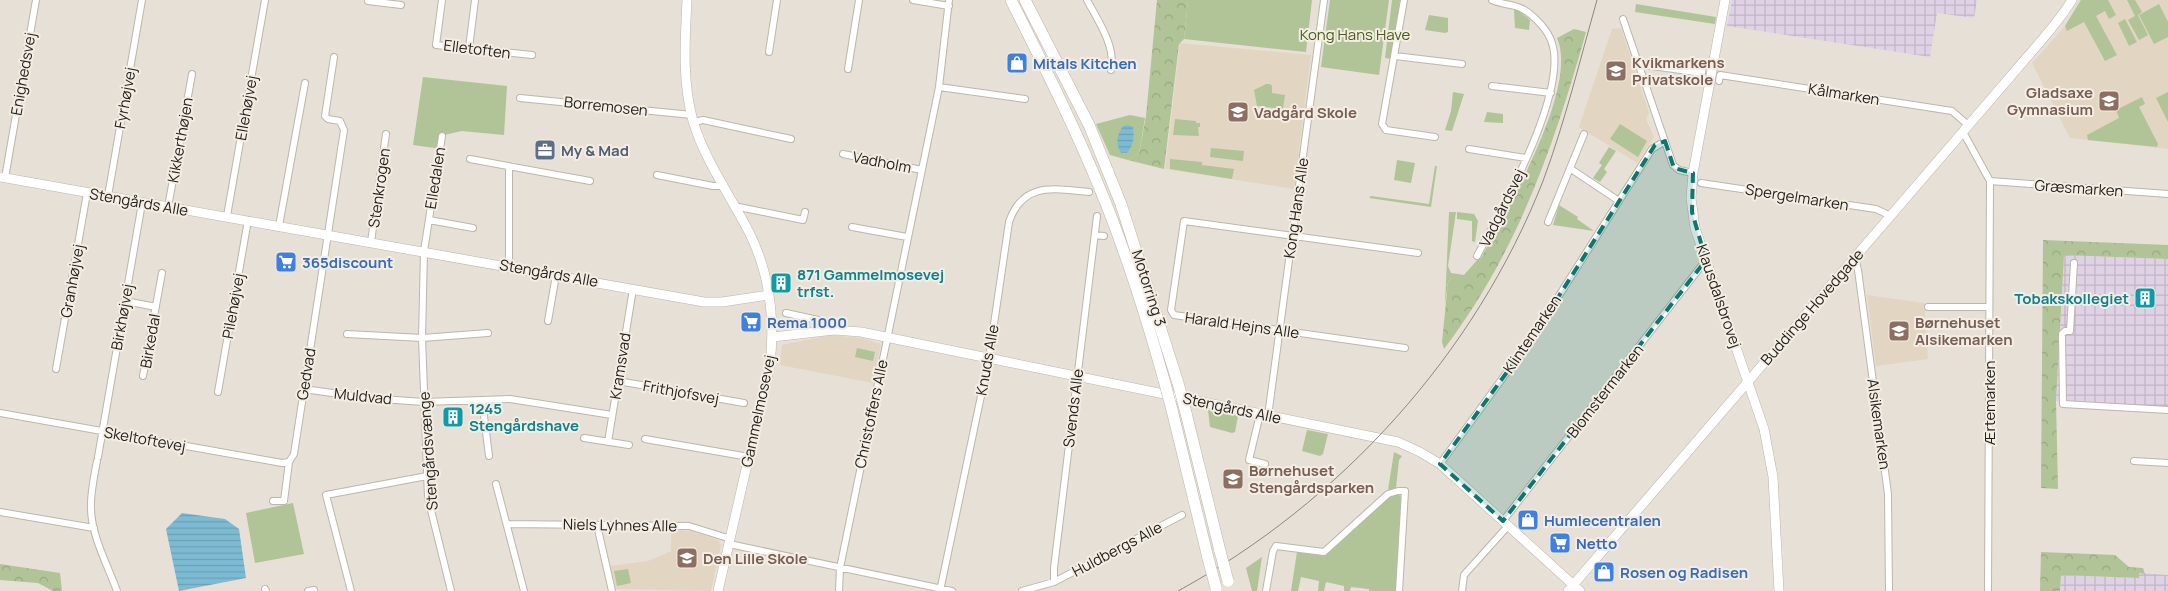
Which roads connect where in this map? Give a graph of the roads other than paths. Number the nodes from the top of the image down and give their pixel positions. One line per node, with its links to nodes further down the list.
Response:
1 (36, 0): 61 (street, Enighedsvej)
2 (142, 0): 69 (street, Fyrhøjvej)
3 (264, 0): 75 (street, Ellehøjvej)
4 (442, 0): 26 (street, Elletoften)
5 (475, 0): 26 (street)
6 (687, 0): 44 (street, Gammelmosevej)
7 (777, 0): 27 (street)
8 (859, 0): 34 (street)
9 (913, 0): 21 (street)
10 (1024, 0): 154 (highway, Motorring 3, bridge)
11 (1087, 0): 35 (street)
12 (1324, 0): 87 (street, Kong Hans Alle)
13 (1404, 0): 29 (street)
14 (1492, 0): 22 (street, Vadgårdsvej)
15 (1725, 0): 59 (street, Klausdalsbrovej)
16 (2066, 0): 25 (street, Buddinge Hovedgade)
17 (2072, 0): 25 (street, Buddinge Hovedgade)
18 (368, 1): 19 (street)
19 (385, 2): 23 (street)
20 (1012, 2): 155 (highway, Motorring 3, bridge)
21 (949, 3): 40 (street, Christoffers Alle)
22 (1517, 3): 41 (street, Vadgårdsvej)
23 (401, 5)
24 (1623, 19): 32 (street)
25 (2054, 23): 45 (street, Buddinge Hovedgade)
26 (469, 48): 28 (street, Elletoften)
27 (769, 52)
28 (532, 55)
29 (1395, 56): 31 (street); 49 (street)
30 (334, 58): 84 (street)
31 (1462, 64)
32 (1638, 64): 33 (street); 51 (street)
33 (1703, 64)
34 (848, 69)
35 (1111, 70)
36 (192, 74): 73 (street, Kikkerthøjen)
37 (1719, 81): 45 (street, Kålmarken)
38 (305, 83): 81 (street)
39 (1492, 86): 41 (street)
40 (939, 87): 43 (street); 58 (street, Christoffers Alle)
41 (1551, 93): 54 (street, Vadgårdsvej)
42 (520, 98): 44 (street, Borremosen)
43 (1025, 99)
44 (693, 118): 50 (street, Borremosen); 65 (street, Gammelmosevej)
45 (1966, 128): 63 (street, Ærtemarken); 77 (street, Buddinge Hovedgade)
46 (386, 134): 89 (street, Stenkrogen)
47 (1584, 134): 57 (street)
48 (442, 136): 79 (street, Elledalen)
49 (1435, 137)
50 (791, 139)
51 (1665, 141): 59 (street); 70 (street, Klintemarken)
52 (1470, 149): 54 (street, Vadgårdsvej)
53 (843, 154): 58 (street, Vadholm)
54 (1526, 158): 92 (street, Vadgårdsvej)
55 (470, 159): 56 (street)
56 (509, 166): 62 (street); 96 (street)
57 (1571, 169): 70 (street); 80 (street)
58 (922, 170): 88 (street, Christoffers Alle)
59 (1693, 173): 94 (street, Klausdalsbrovej)
60 (657, 175): 65 (street)
61 (2, 177): 67 (street, Stengårds Alle)
62 (590, 180)
63 (1990, 181): 68 (street, Græsmarken); 104 (street, Ærtemarken)
64 (1701, 183): 77 (street, Spergelmarken)
65 (723, 186): 72 (street, Gammelmosevej)
66 (1089, 192): 115 (street, Knuds Alle)
67 (87, 193): 69 (street, Stengårds Alle); 116 (street, Granhøjvej)
68 (2168, 194)
69 (108, 196): 71 (street, Stengårds Alle)
70 (1619, 201): 141 (street, Klintemarken)
71 (142, 203): 73 (street, Stengårds Alle); 101 (street, Birkhøjvej)
72 (734, 206): 74 (street); 100 (street, Gammelmosevej)
73 (168, 207): 75 (street, Stengårds Alle)
74 (805, 212)
75 (227, 216): 78 (street, Stengårds Alle)
76 (1097, 216): 85 (street, Svends Alle)
77 (1891, 216): 93 (street, Buddinge Hovedgade)
78 (248, 220): 81 (street, Stengårds Alle); 122 (street, Pilehøjvej)
79 (429, 220): 83 (street, Elledalen); 90 (street, Elledalen)
80 (1548, 222)
81 (279, 226): 84 (street, Stengårds Alle)
82 (852, 227): 88 (street)
83 (473, 228)
84 (329, 235): 89 (street, Stengårds Alle); 121 (street, Gedvad)
85 (1095, 235): 86 (street); 118 (street, Svends Alle)
86 (1104, 236)
87 (1292, 236): 91 (street); 108 (street, Kong Hans Alle); 108 (street, Harald Hejns Alle)
88 (907, 238): 112 (street, Christoffers Alle)
89 (371, 242): 90 (street, Stengårds Alle)
90 (424, 251): 96 (street, Stengårds Alle); 113 (street, Stengårdsvænge)
91 (1418, 253)
92 (1477, 256)
93 (1855, 258): 119 (street, Buddinge Hovedgade); 171 (street, Alsikemarken)
94 (1706, 260): 119 (street, Klausdalsbrovej); 147 (street, Blomstermarken)
95 (2074, 262): 126 (street)
96 (509, 266): 98 (street, Stengårds Alle)
97 (162, 273): 102 (street, Birkedal)
98 (556, 275): 99 (street, Stengårds Alle); 106 (street)
99 (633, 289): 100 (street, Stengårds Alle); 120 (street, Kramsvad)
100 (769, 295): 111 (street, Gammelmosevej)
101 (125, 301): 102 (street, Birkedal); 130 (street, Birkhøjvej)
102 (156, 307): 117 (street, Birkedal)
103 (1928, 307): 104 (street)
104 (1989, 307): 172 (street, Ærtemarken)
105 (786, 313): 107 (street, Stengårds Alle)
106 (548, 321)
107 (834, 330): 111 (street, Stengårds Alle); 112 (street, Stengårds Alle)
108 (1280, 330): 114 (street, Harald Hejns Alle); 128 (street, Kong Hans Alle)
109 (488, 333): 113 (street)
110 (347, 334): 113 (street)
111 (773, 336): 136 (street, Gammelmosevej)
112 (887, 337): 115 (street, Stengårds Alle); 152 (street, Christoffers Alle)
113 (422, 338): 124 (street, Stengårdsvænge)
114 (1405, 348)
115 (989, 358): 118 (street, Stengårds Alle); 157 (street, Knuds Alle)
116 (56, 369)
117 (143, 376)
118 (1077, 376): 128 (street, Stengårds Alle); 153 (street, Svends Alle)
119 (1748, 380): 156 (street, Buddinge Hovedgade); 170 (street, Klausdalsbrovej)
120 (618, 381): 125 (street, Frithjofsvej); 129 (street, Kramsvad)
121 (304, 389): 124 (street, Muldvad); 137 (street, Gedvad)
122 (218, 392)
123 (482, 400): 124 (street, Muldvad); 129 (street, Muldvad); 135 (street)
124 (424, 402): 142 (street, Stengårdsvænge)
125 (744, 403)
126 (2168, 410)
127 (0, 413): 130 (street, Skeltoftevej)
128 (1264, 415): 140 (street, Kong Hans Alle); 141 (street, Stengårds Alle)
129 (612, 416): 133 (street, Kramsvad)
130 (102, 431): 137 (street, Skeltoftevej); 150 (street, Birkhøjvej)
131 (584, 438): 133 (street)
132 (645, 439): 136 (street)
133 (608, 442): 134 (street)
134 (629, 446)
135 (489, 456)
136 (749, 457): 151 (street, Gammelmosevej)
137 (289, 462): 144 (street, Gedvad)
138 (2134, 462): 139 (street)
139 (2168, 463)
140 (1265, 464)
141 (1440, 464): 147 (street, Stengårds Alle)
142 (427, 476): 159 (street); 160 (street, Stengårdsvænge)
143 (496, 484): 148 (street)
144 (273, 502)
145 (0, 512): 150 (street)
146 (1182, 515): 153 (street, Huldbergs Alle)
147 (1506, 523): 156 (street, Stengårds Alle); 169 (street, Blomstermarken)
148 (507, 524): 149 (street, Niels Lyhnes Alle); 161 (street)
149 (597, 525): 151 (street, Niels Lyhnes Alle); 162 (street)
150 (94, 528): 158 (street, Birkhøjvej)
151 (730, 542): 152 (street); 163 (street, Gammelmosevej)
152 (840, 568): 157 (street); 164 (street, Christoffers Alle)
153 (1054, 582): 166 (street, Huldbergs Alle)
154 (1229, 586)
155 (1216, 589)
156 (1573, 589)
157 (940, 590): 165 (street)
158 (117, 591)
159 (351, 591)
160 (451, 591)
161 (524, 591)
162 (612, 591)
163 (718, 591)
164 (839, 591)
165 (952, 591)
166 (1022, 591)
167 (1266, 591): 168 (street)
168 (1399, 591)
169 (1462, 591)
170 (1779, 591)
171 (1889, 591)
172 (1988, 591)

